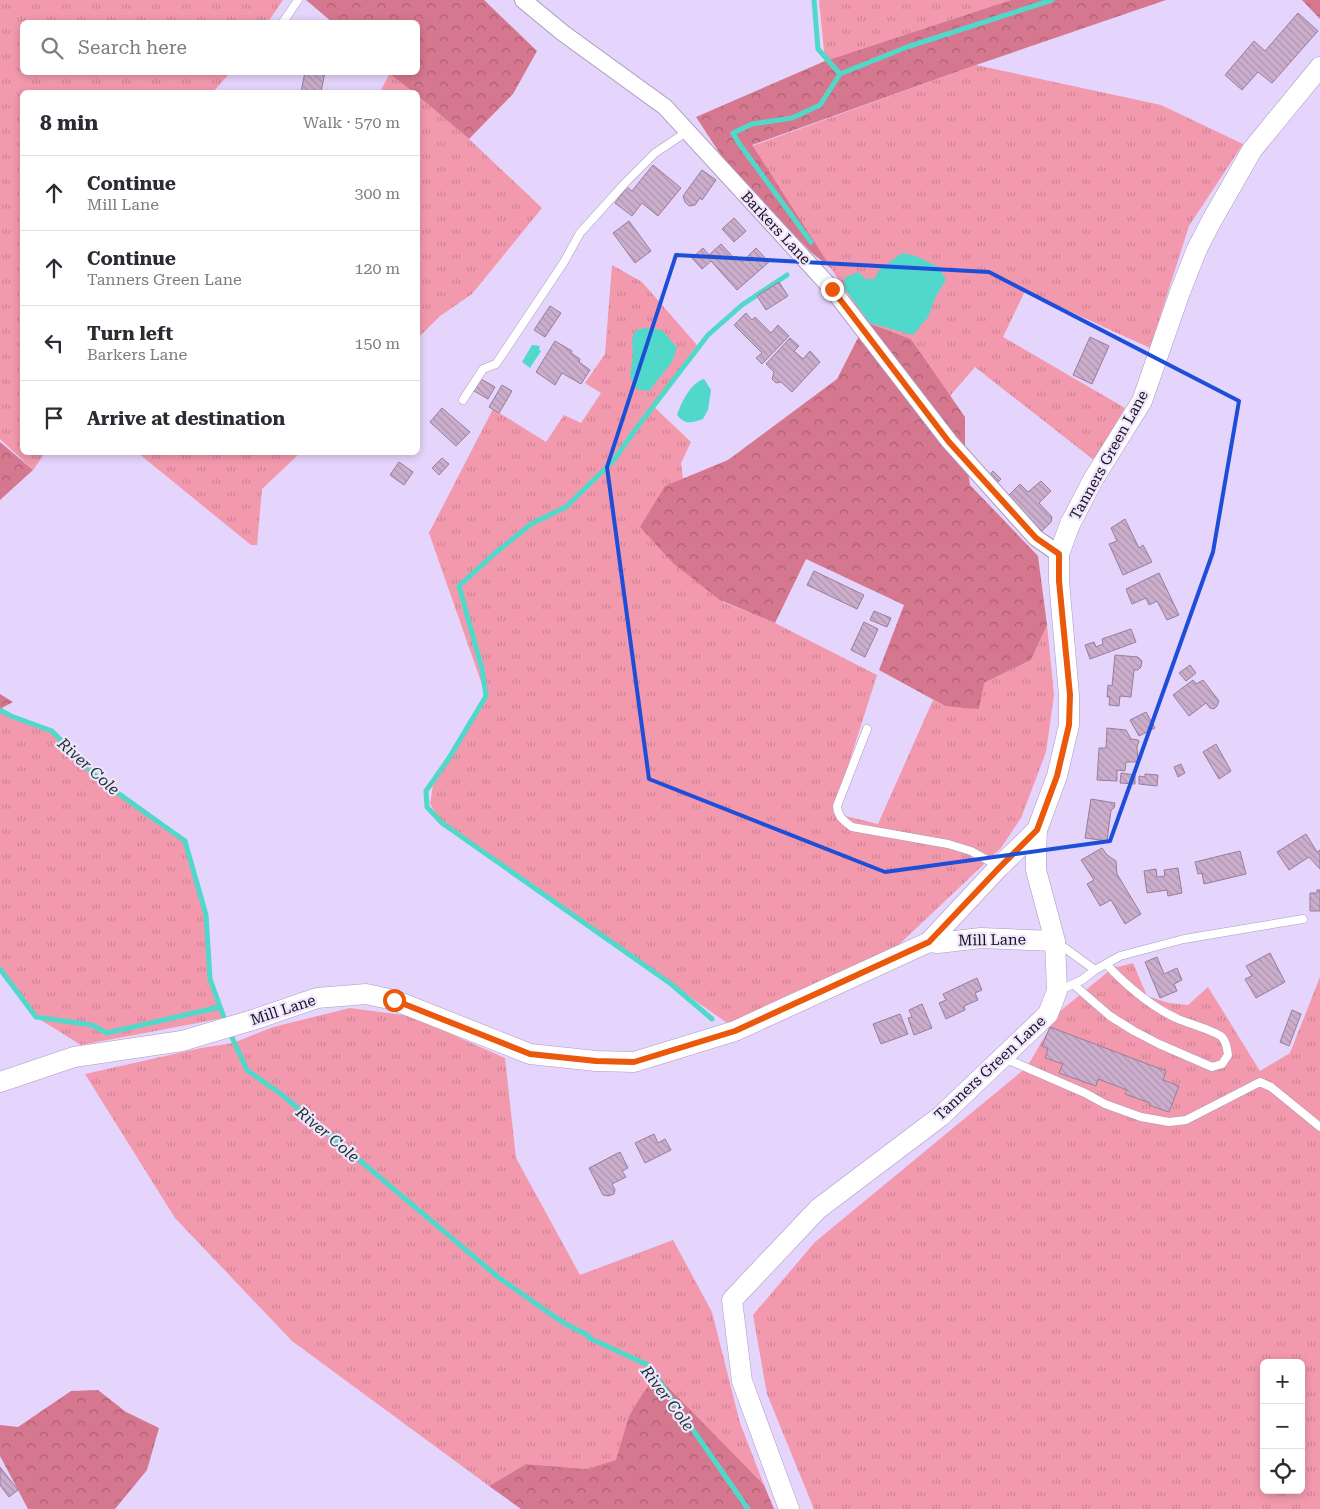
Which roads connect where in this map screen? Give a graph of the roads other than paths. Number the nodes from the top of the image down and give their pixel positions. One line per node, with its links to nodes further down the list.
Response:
1 (298, 0): 3 (lane)
2 (523, 0): 5 (street, Barkers Lane)
3 (285, 20)
4 (1320, 67): 7 (street, Tanners Green Lane)
5 (688, 131): 6 (lane); 7 (street, Barkers Lane)
6 (463, 400)
7 (1059, 554): 9 (street, Tanners Green Lane)
8 (867, 730): 10 (lane)
9 (1037, 830): 10 (street, Mill Lane); 12 (street, Tanners Green Lane)
10 (999, 868): 13 (street, Mill Lane)
11 (1302, 919): 14 (lane)
12 (1055, 941): 13 (street, Mill Lane); 15 (lane); 16 (street, Tanners Green Lane)
13 (929, 942): 18 (street, Mill Lane)
14 (1106, 964): 15 (lane); 16 (lane)
15 (1095, 970): 16 (lane)
16 (1065, 987): 17 (street, Tanners Green Lane)
17 (1002, 1057): 19 (lane); 20 (street, Tanners Green Lane)
18 (0, 1082)
19 (1320, 1127)
20 (789, 1509)

